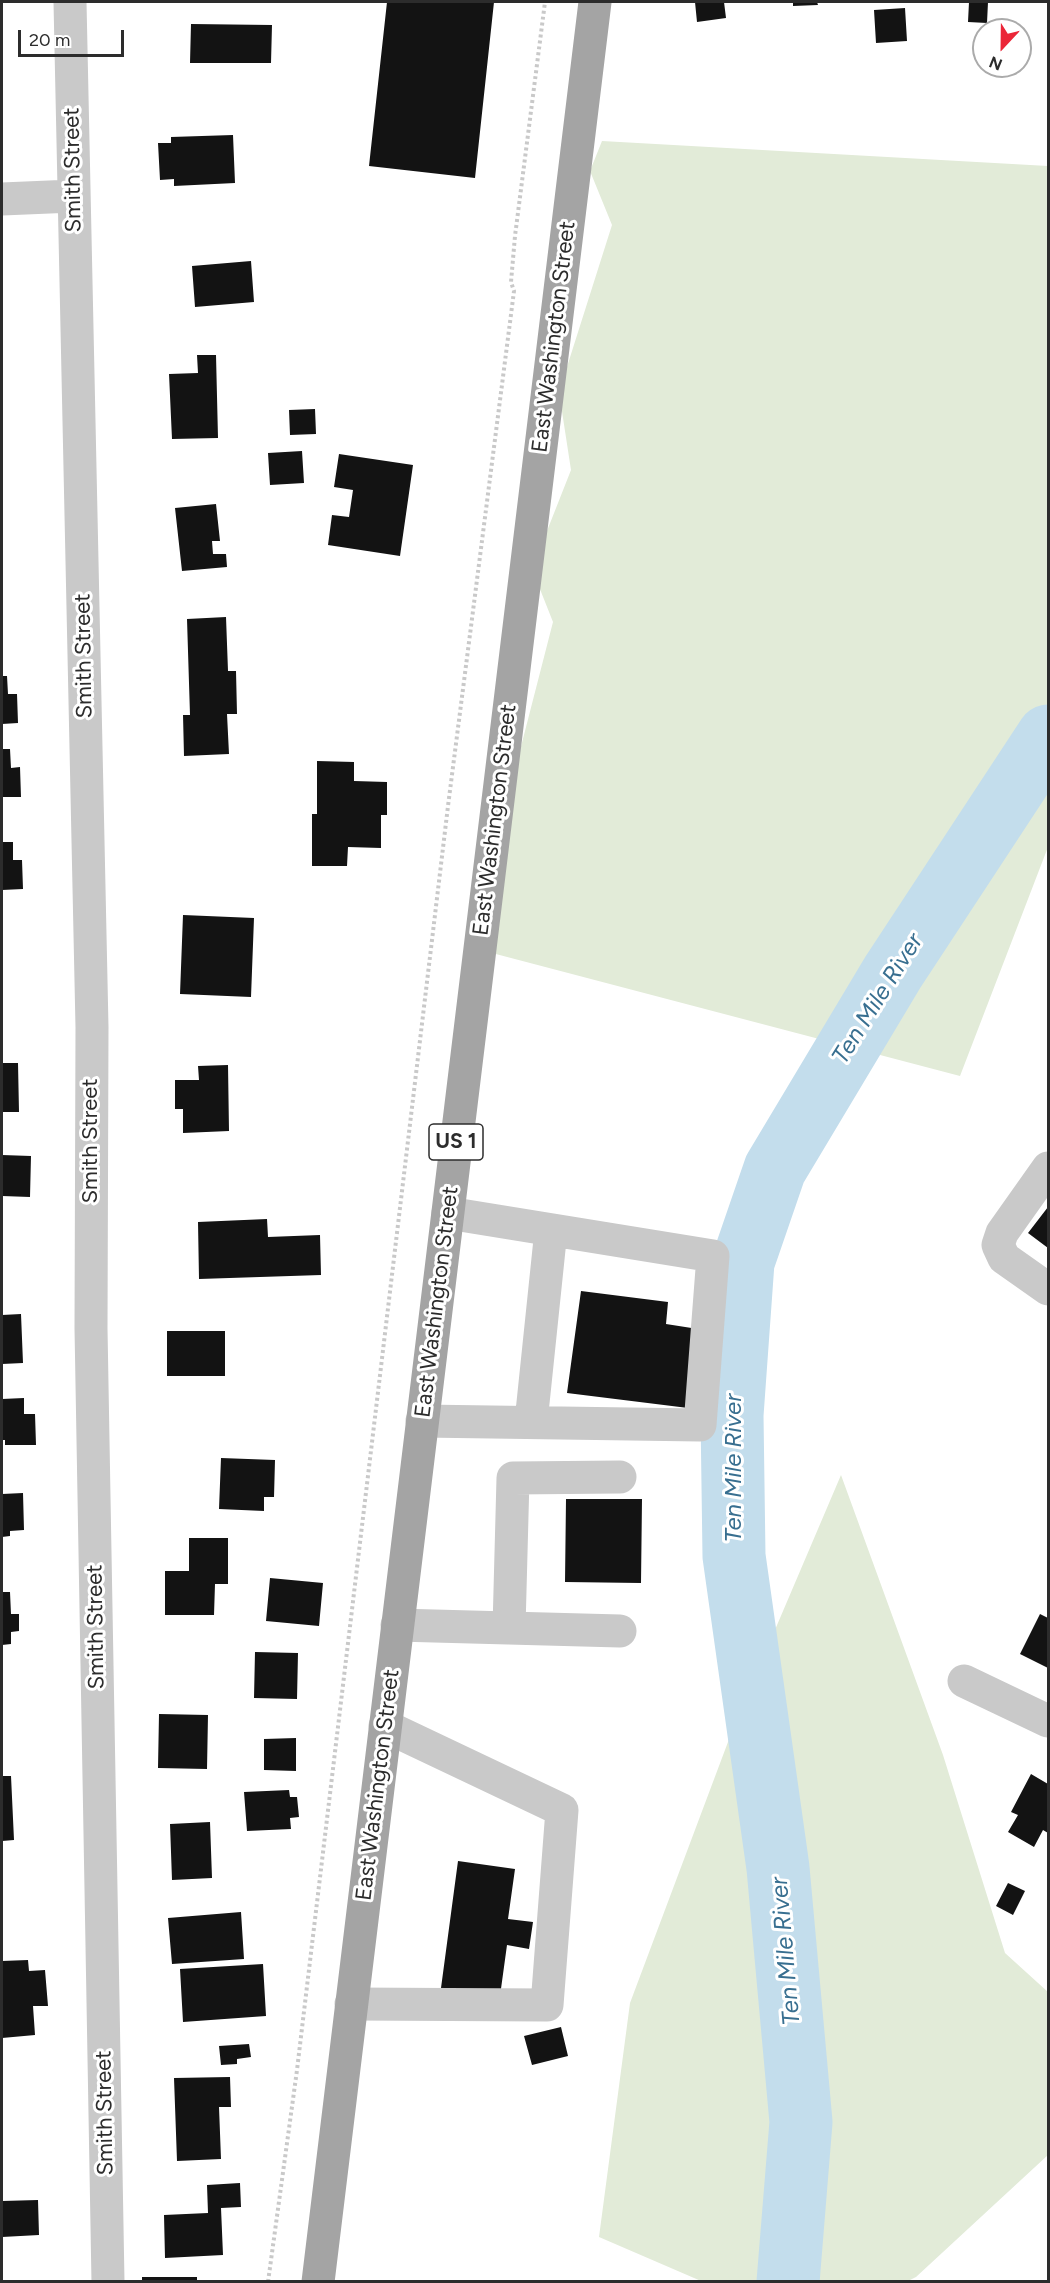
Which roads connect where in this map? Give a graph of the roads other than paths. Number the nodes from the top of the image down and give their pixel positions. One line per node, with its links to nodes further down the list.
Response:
1 (70, 2): 3 (street, Smith Street)
2 (595, 2): 6 (main road, East Washington Street / US 1)
3 (74, 196): 4 (street); 19 (street, Smith Street)
4 (2, 200)
5 (1048, 1168): 8 (street)
6 (448, 1213): 7 (street); 9 (main road, East Washington Street / US 1)
7 (551, 1230): 10 (street); 10 (street)
8 (1048, 1289)
9 (422, 1421): 10 (street); 12 (main road, East Washington Street / US 1)
10 (531, 1422)
11 (620, 1478): 13 (street)
12 (397, 1625): 13 (street); 17 (main road, East Washington Street / US 1)
13 (509, 1628): 14 (street)
14 (620, 1631)
15 (964, 1681): 16 (street)
16 (1048, 1721)
17 (385, 1726): 18 (main road, East Washington Street / US 1); 18 (street)
18 (351, 2004): 20 (main road, East Washington Street / US 1)
19 (108, 2282)
20 (318, 2282)

